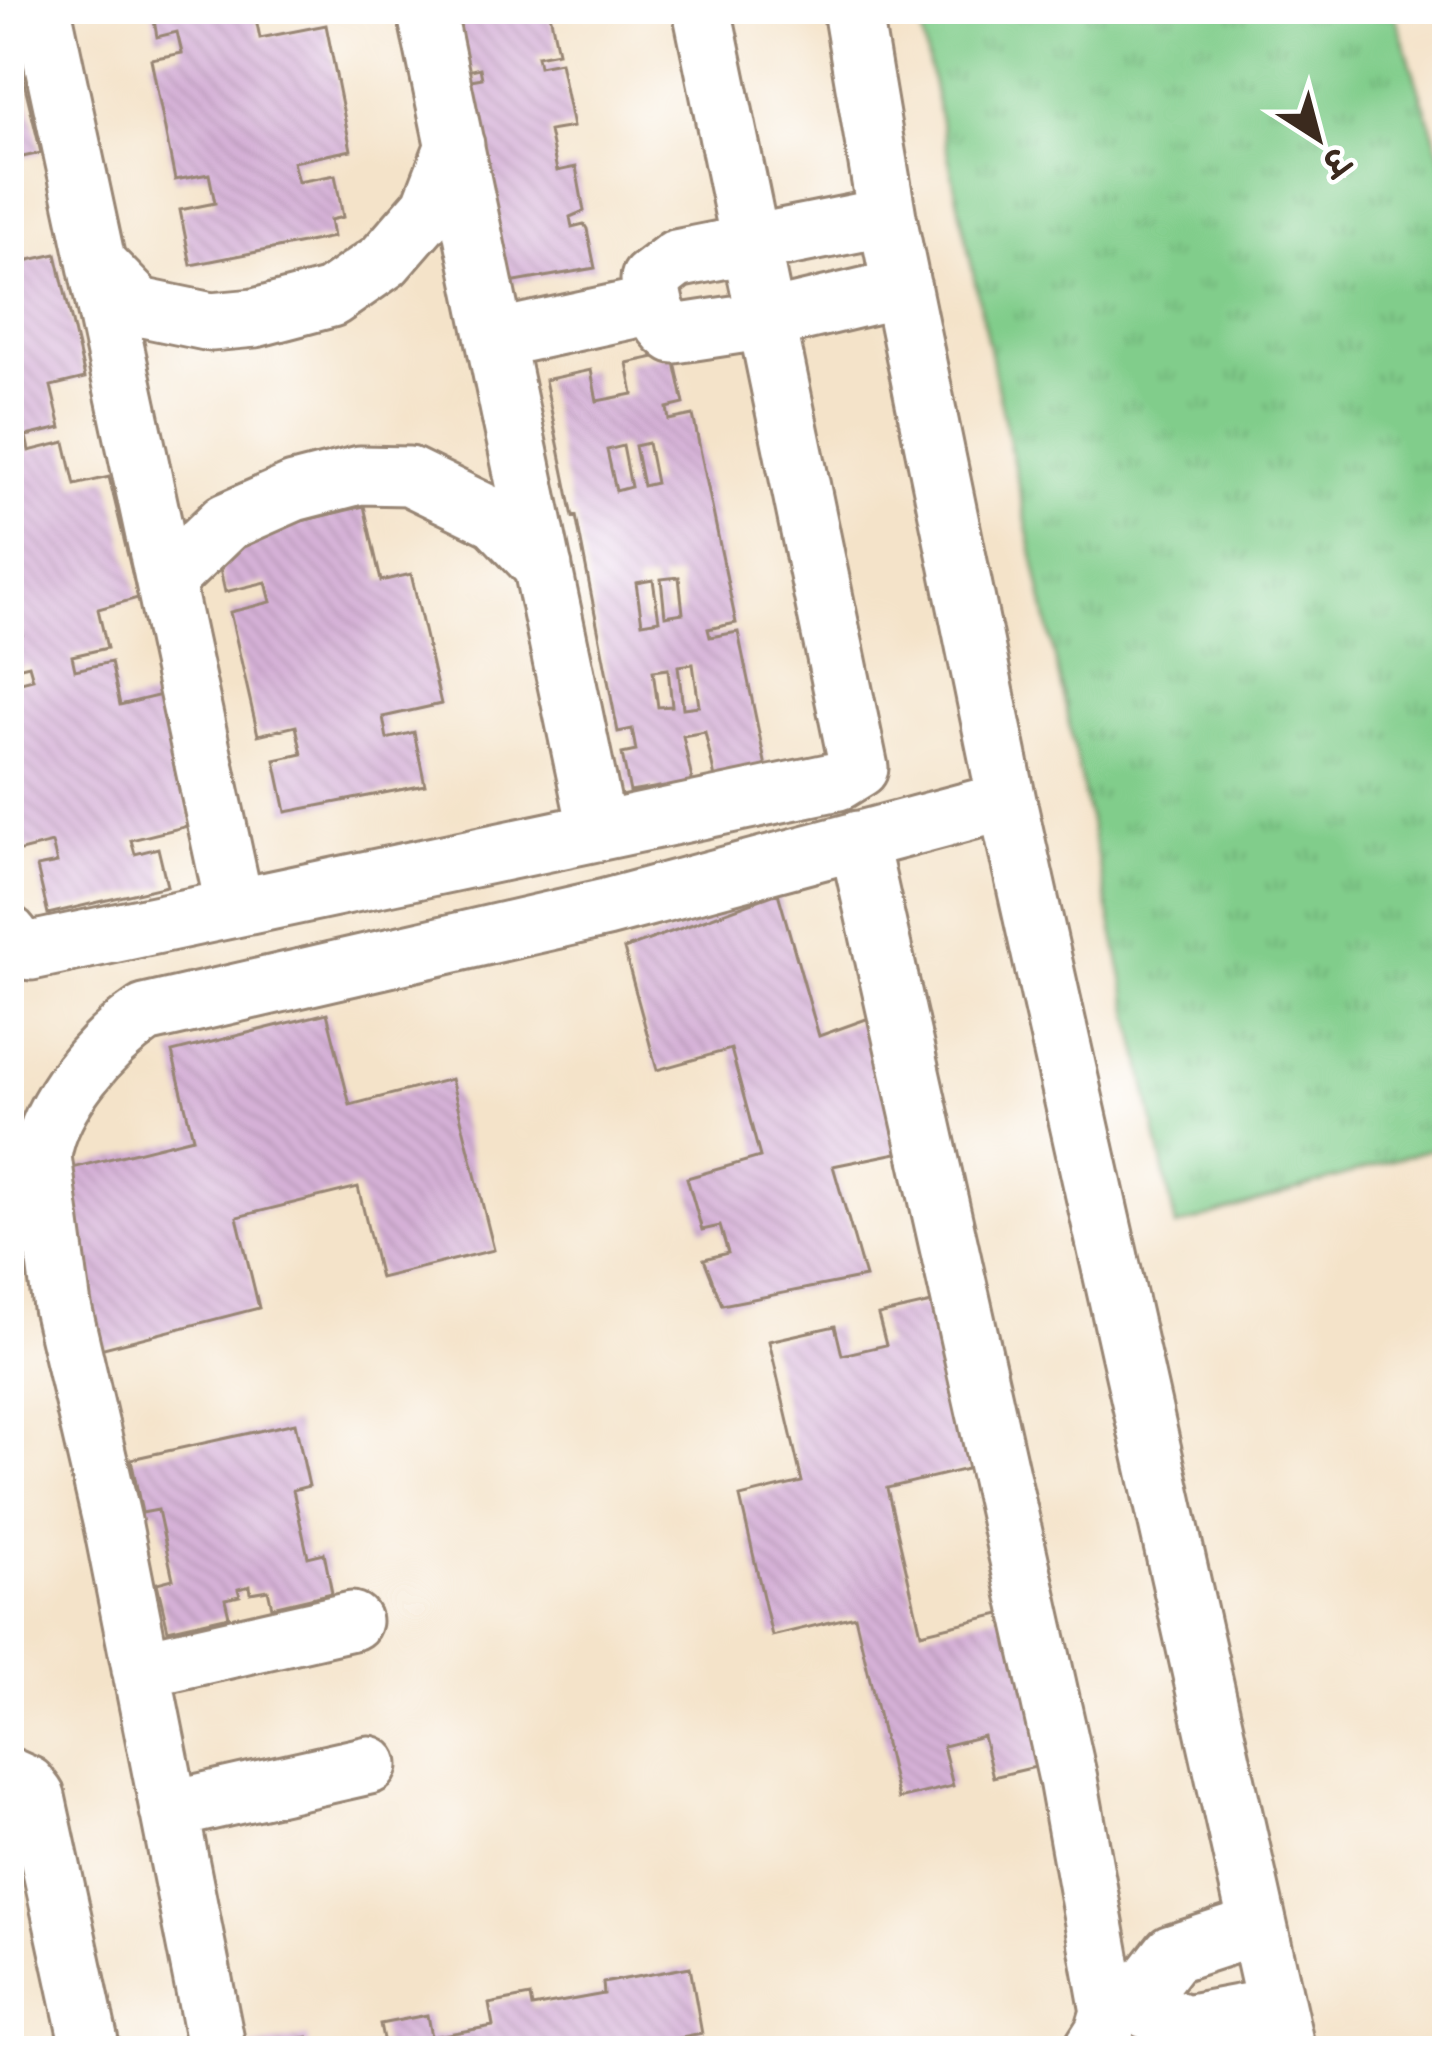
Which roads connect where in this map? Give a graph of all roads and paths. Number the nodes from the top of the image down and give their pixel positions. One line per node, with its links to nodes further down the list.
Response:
1 (42, 9): 8 (street)
2 (426, 9): 5 (street)
3 (702, 9): 7 (street)
4 (852, 9): 6 (street)
5 (455, 145): 8 (street); 12 (street)
6 (887, 217): 7 (street); 9 (street)
7 (750, 245): 10 (street); 11 (street)
8 (97, 264): 14 (street)
9 (902, 288): 11 (street); 15 (street)
10 (653, 305): 11 (street); 12 (street)
11 (766, 320): 16 (street)
12 (496, 339): 13 (street)
13 (543, 567): 14 (street); 16 (street)
14 (165, 581): 18 (street)
15 (1007, 801): 17 (street); 25 (street)
16 (598, 832): 18 (street)
17 (858, 840): 21 (street); 26 (street)
18 (235, 908): 19 (street)
19 (9, 935)
20 (352, 1622): 21 (street)
21 (141, 1669): 24 (street)
22 (369, 1765): 24 (street)
23 (9, 1777): 28 (street)
24 (170, 1810): 29 (street)
25 (1258, 1927): 26 (street); 27 (street)
26 (1112, 2022): 27 (street)
27 (1281, 2029)
28 (91, 2051)
29 (217, 2051)

